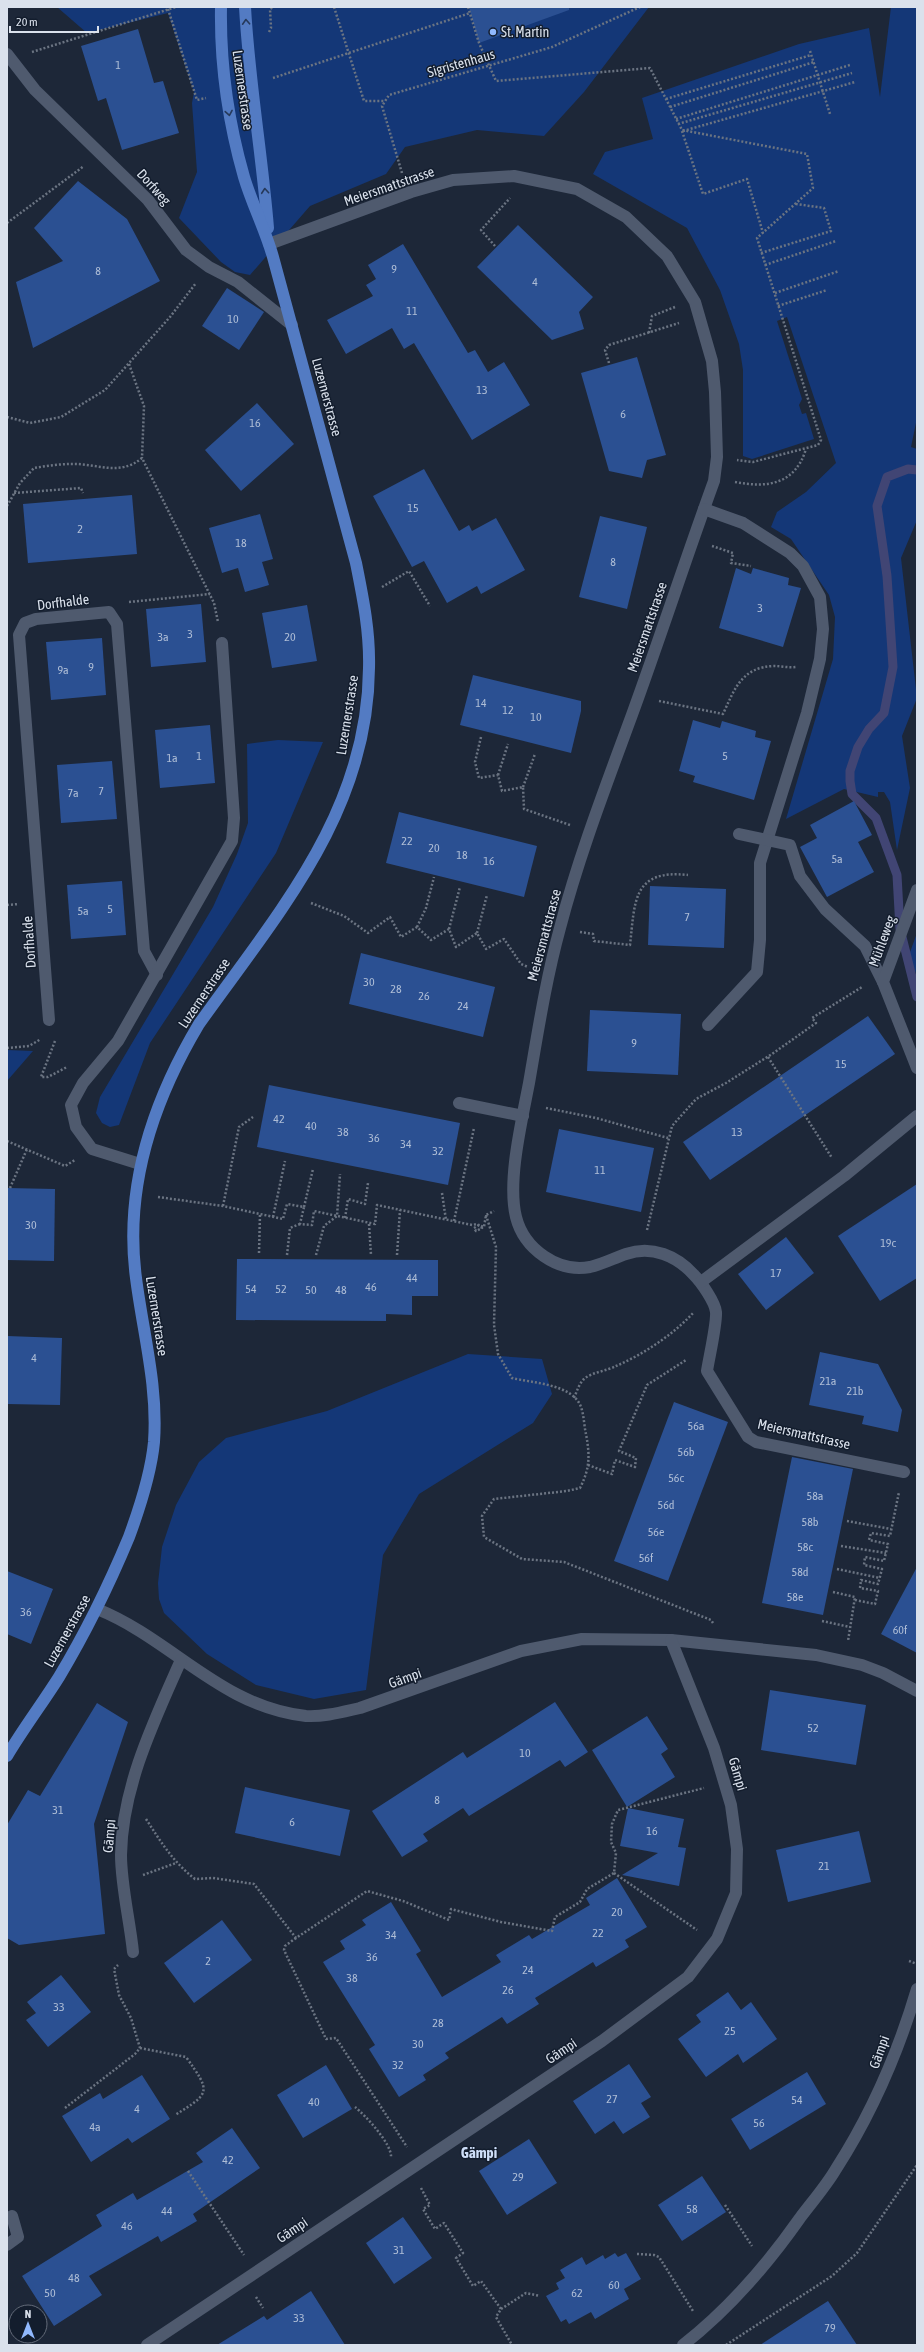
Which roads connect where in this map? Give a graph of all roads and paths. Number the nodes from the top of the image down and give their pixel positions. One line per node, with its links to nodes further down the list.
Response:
1 (176, 7): 7 (path)
2 (221, 7): 37 (main road, Luzernerstrasse, one-way to 37)
3 (245, 7): 37 (main road, Luzernerstrasse, one-way to 3)
4 (334, 7): 10 (path)
5 (468, 7): 8 (path)
6 (640, 7): 14 (path, Sigristenhaus)
7 (168, 9): 12 (path); 22 (path)
8 (470, 13): 10 (path); 14 (path)
9 (810, 51): 11 (path)
10 (347, 53): 18 (path); 24 (path)
11 (811, 55): 13 (path); 23 (path)
12 (8, 56): 30 (street, Dorfweg)
13 (814, 62): 17 (path); 25 (path)
14 (490, 65): 23 (path); 24 (path, Sigristenhaus)
15 (850, 65): 17 (path)
16 (852, 73): 19 (path)
17 (818, 75): 19 (path); 27 (path)
18 (270, 79)
19 (820, 82): 21 (path); 28 (path)
20 (855, 82): 21 (path)
21 (823, 91): 26 (path); 29 (path)
22 (206, 98)
23 (666, 99): 25 (path)
24 (385, 102): 31 (path)
25 (670, 107): 27 (path)
26 (830, 114)
27 (676, 119): 28 (path)
28 (678, 124): 29 (path)
29 (682, 130): 33 (path); 35 (path)
30 (100, 153): 34 (path); 41 (street, Dorfweg)
31 (403, 176)
32 (513, 195): 38 (path)
33 (795, 204): 35 (path); 39 (path)
34 (7, 223)
35 (763, 233): 39 (path)
36 (836, 241): 40 (path)
37 (269, 244): 48 (main road, Luzernerstrasse); 54 (street, Meiersmattstrasse)
38 (495, 246)
39 (762, 253): 40 (path)
40 (766, 265): 44 (path)
41 (209, 267): 48 (street, Dorfweg); 51 (path)
42 (839, 271): 44 (path)
43 (827, 290): 45 (path)
44 (775, 293): 45 (path)
45 (778, 306): 53 (path)
46 (676, 307): 49 (path)
47 (682, 322): 49 (path)
48 (292, 325): 109 (main road, Luzernerstrasse)
49 (649, 332): 50 (path)
50 (609, 363)
51 (129, 364): 52 (path); 55 (path)
52 (7, 417)
53 (806, 448): 54 (path); 56 (path)
54 (717, 457): 60 (street, Meiersmattstrasse)
55 (142, 458): 57 (path); 64 (path)
56 (734, 482)
57 (14, 493): 58 (path); 59 (path)
58 (83, 493)
59 (7, 506)
60 (704, 510): 68 (street); 100 (street, Meiersmattstrasse)
61 (712, 546): 62 (path)
62 (752, 566)
63 (382, 587): 65 (path)
64 (210, 594): 66 (path); 67 (path)
65 (430, 606)
66 (109, 612): 89 (street, Dorfhalde); 91 (street, Dorfhalde)
67 (222, 642): 89 (street)
68 (820, 659): 69 (path); 77 (street)
69 (657, 701)
70 (481, 737): 73 (path)
71 (508, 744): 73 (path)
72 (535, 754): 74 (path)
73 (498, 775): 74 (path)
74 (523, 787): 75 (path)
75 (577, 827)
76 (739, 834): 77 (street)
77 (768, 840): 90 (street); 92 (street)
78 (688, 874): 87 (path)
79 (434, 877): 84 (path)
80 (460, 887): 85 (path)
81 (917, 890): 90 (street, Mühleweg)
82 (487, 895): 86 (path)
83 (309, 902): 84 (path)
84 (417, 927): 85 (path)
85 (449, 929): 86 (path)
86 (477, 932): 88 (path)
87 (575, 932)
88 (534, 969)
89 (157, 975): 107 (street)
90 (881, 979): 95 (path); 97 (street, Mühleweg)
91 (49, 1020): 94 (path)
92 (708, 1025)
93 (55, 1039): 96 (path)
94 (7, 1048)
95 (768, 1057): 104 (path); 112 (path)
96 (71, 1065)
97 (917, 1068)
98 (459, 1103): 100 (street)
99 (544, 1108): 104 (path)
100 (523, 1116): 136 (street, Meiersmattstrasse)
101 (917, 1116): 112 (street)
102 (253, 1117): 117 (path)
103 (474, 1128): 126 (path)
104 (668, 1138): 130 (path)
105 (7, 1141): 106 (path)
106 (28, 1149): 107 (path); 114 (path)
107 (92, 1149): 109 (street)
108 (285, 1161): 123 (path)
109 (140, 1164): 151 (main road, Luzernerstrasse)
110 (313, 1169): 118 (path)
111 (340, 1174): 122 (path)
112 (844, 1176): 136 (street)
113 (368, 1183): 124 (path)
114 (10, 1188)
115 (442, 1193): 125 (path)
116 (156, 1197): 117 (path)
117 (223, 1206): 120 (path)
118 (304, 1207): 123 (path); 127 (path)
119 (400, 1210): 125 (path); 128 (path); 135 (path)
120 (260, 1214): 123 (path); 131 (path)
121 (486, 1215): 139 (path)
122 (336, 1216): 124 (path); 127 (path); 133 (path)
123 (273, 1217)
124 (345, 1218): 128 (path)
125 (446, 1220): 126 (path)
126 (454, 1221): 129 (path)
127 (300, 1224): 132 (path)
128 (370, 1224): 134 (path)
129 (484, 1227)
130 (647, 1235)
131 (259, 1253)
132 (287, 1255)
133 (316, 1255)
134 (371, 1255)
135 (397, 1255)
136 (701, 1282): 138 (street, Meiersmattstrasse)
137 (696, 1309): 139 (path)
138 (711, 1344): 140 (path); 141 (street, Meiersmattstrasse)
139 (574, 1398): 140 (path)
140 (588, 1465): 154 (path)
141 (904, 1472)
142 (900, 1488): 144 (path)
143 (847, 1521): 144 (path)
144 (891, 1529): 146 (path)
145 (841, 1546): 146 (path)
146 (886, 1554): 148 (path)
147 (837, 1569): 148 (path)
148 (880, 1578): 150 (path)
149 (833, 1592): 150 (path)
150 (855, 1600): 153 (path)
151 (97, 1609): 157 (street, Gämpi); 159 (main road, Luzernerstrasse)
152 (822, 1621): 155 (path)
153 (851, 1623)
154 (715, 1626)
155 (850, 1627)
156 (671, 1640): 157 (street, Gämpi); 158 (street, Gämpi); 160 (street, Gämpi)
157 (181, 1660): 161 (street, Gämpi)
158 (917, 1691)
159 (7, 1756)
160 (726, 1783): 163 (path); 176 (street, Gämpi)
161 (129, 1793): 162 (path); 164 (street, Gämpi)
162 (176, 1864): 164 (path); 166 (path)
163 (614, 1873): 165 (path); 166 (path)
164 (124, 1881): 167 (street, Gämpi)
165 (700, 1932)
166 (296, 1938): 176 (path)
167 (133, 1952): 171 (path)
168 (909, 1962): 169 (path)
169 (917, 1964)
170 (917, 1989): 185 (street, Gämpi)
171 (140, 2048): 173 (path); 174 (path)
172 (354, 2107): 175 (path)
173 (65, 2108)
174 (175, 2116)
175 (385, 2162)
176 (418, 2164): 179 (street, Gämpi)
177 (917, 2166): 192 (path)
178 (188, 2171): 184 (path)
179 (403, 2174): 184 (street, Gämpi); 187 (path)
180 (725, 2205): 185 (path)
181 (12, 2216): 182 (street)
182 (7, 2245)
183 (637, 2254): 188 (path)
184 (268, 2264): 189 (street, Gämpi)
185 (764, 2265): 188 (street, Gämpi)
186 (540, 2296): 187 (path)
187 (501, 2308): 190 (path)
188 (703, 2328): 191 (street, Gämpi)
189 (147, 2345)
190 (512, 2345)
191 (683, 2345)
192 (726, 2345)

